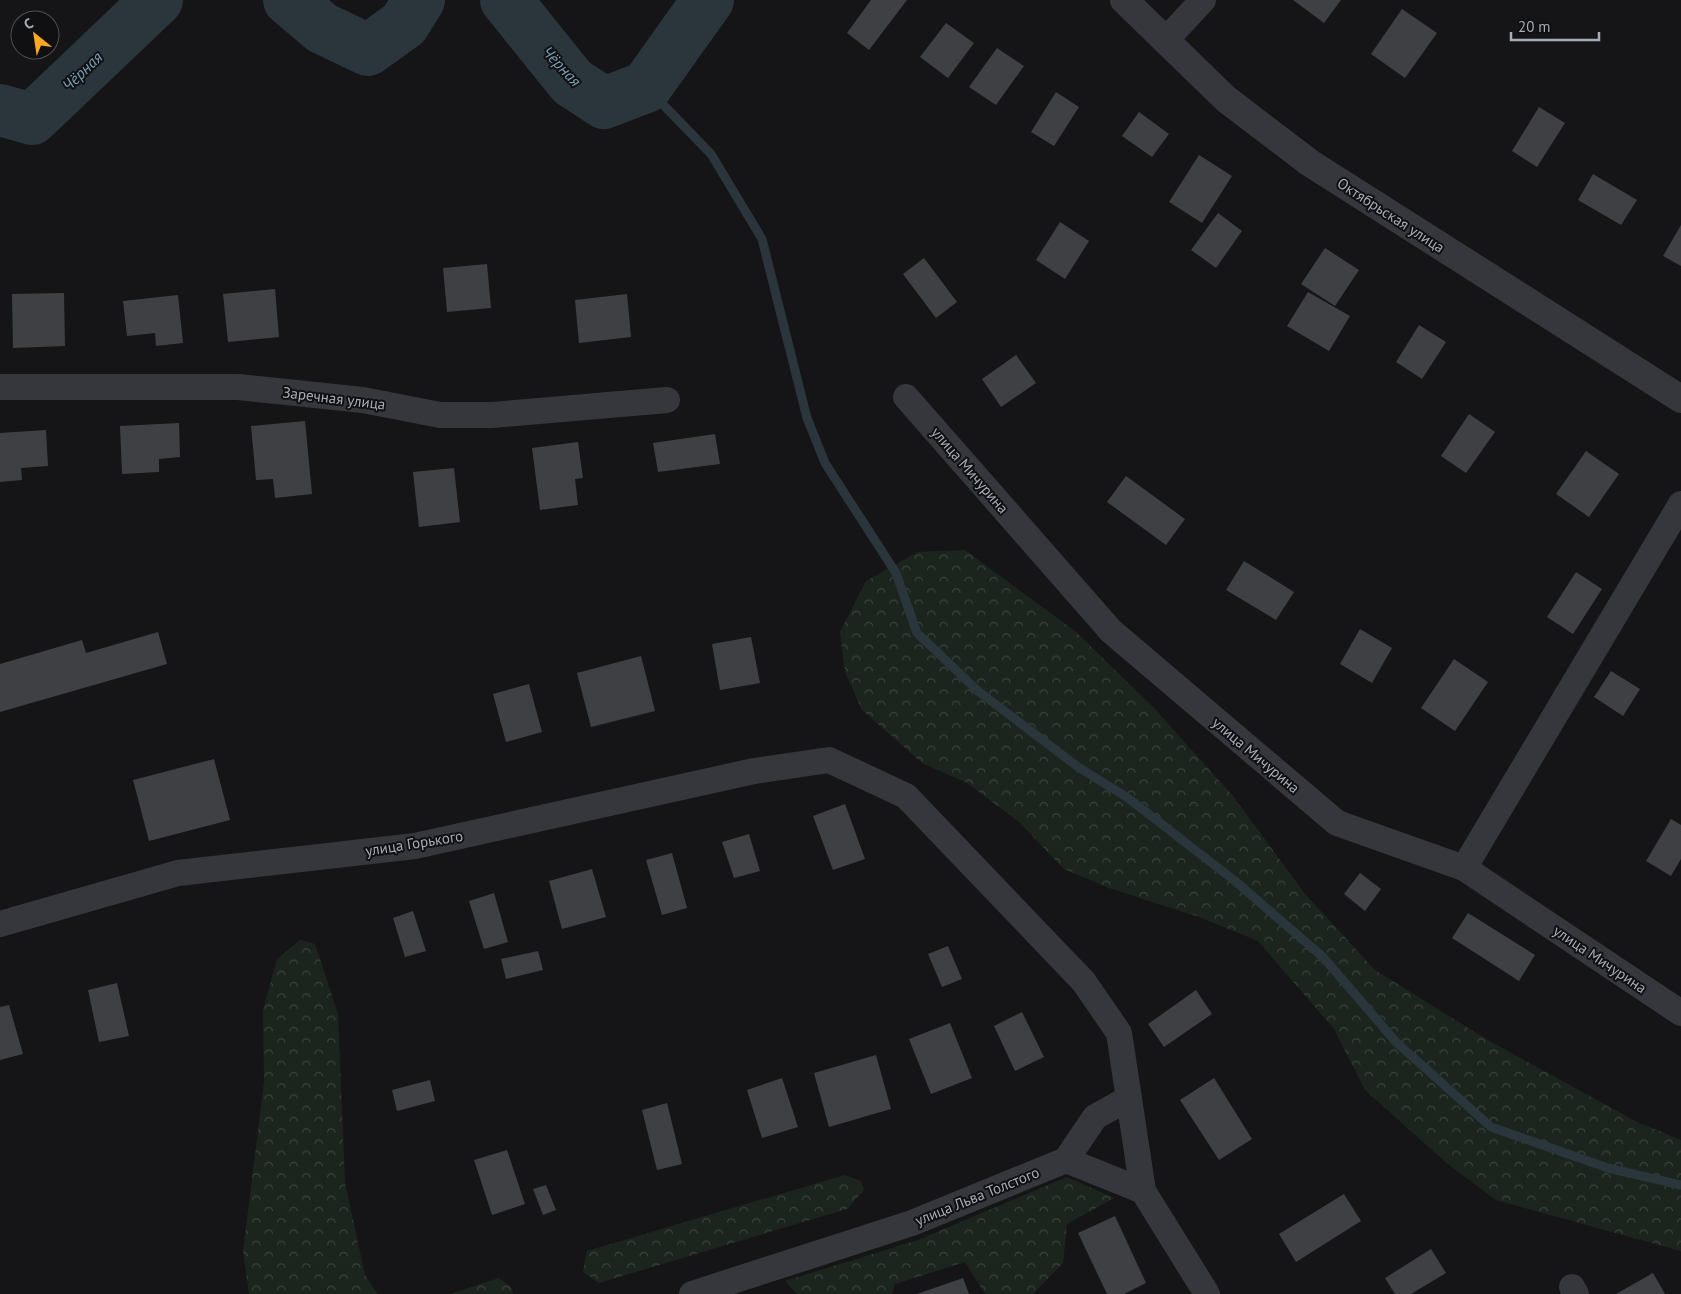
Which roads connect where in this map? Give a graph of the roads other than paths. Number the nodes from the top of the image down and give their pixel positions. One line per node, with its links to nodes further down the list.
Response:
1 (1124, 0): 3 (street, Октябрьская улица)
2 (1203, 0): 3 (street)
3 (1165, 41): 6 (street, Октябрьская улица)
4 (0, 387): 7 (street, Заречная улица)
5 (906, 397): 9 (street, улица Мичурина)
6 (1681, 399)
7 (667, 400)
8 (1681, 504): 9 (street)
9 (1464, 868): 11 (street, улица Мичурина)
10 (0, 924): 12 (street, улица Горького)
11 (1681, 1014)
12 (1129, 1098): 13 (street); 14 (street)
13 (1066, 1160): 14 (street); 15 (street, улица Льва Толстого)
14 (1143, 1191): 16 (street)
15 (692, 1294)
16 (1207, 1294)

